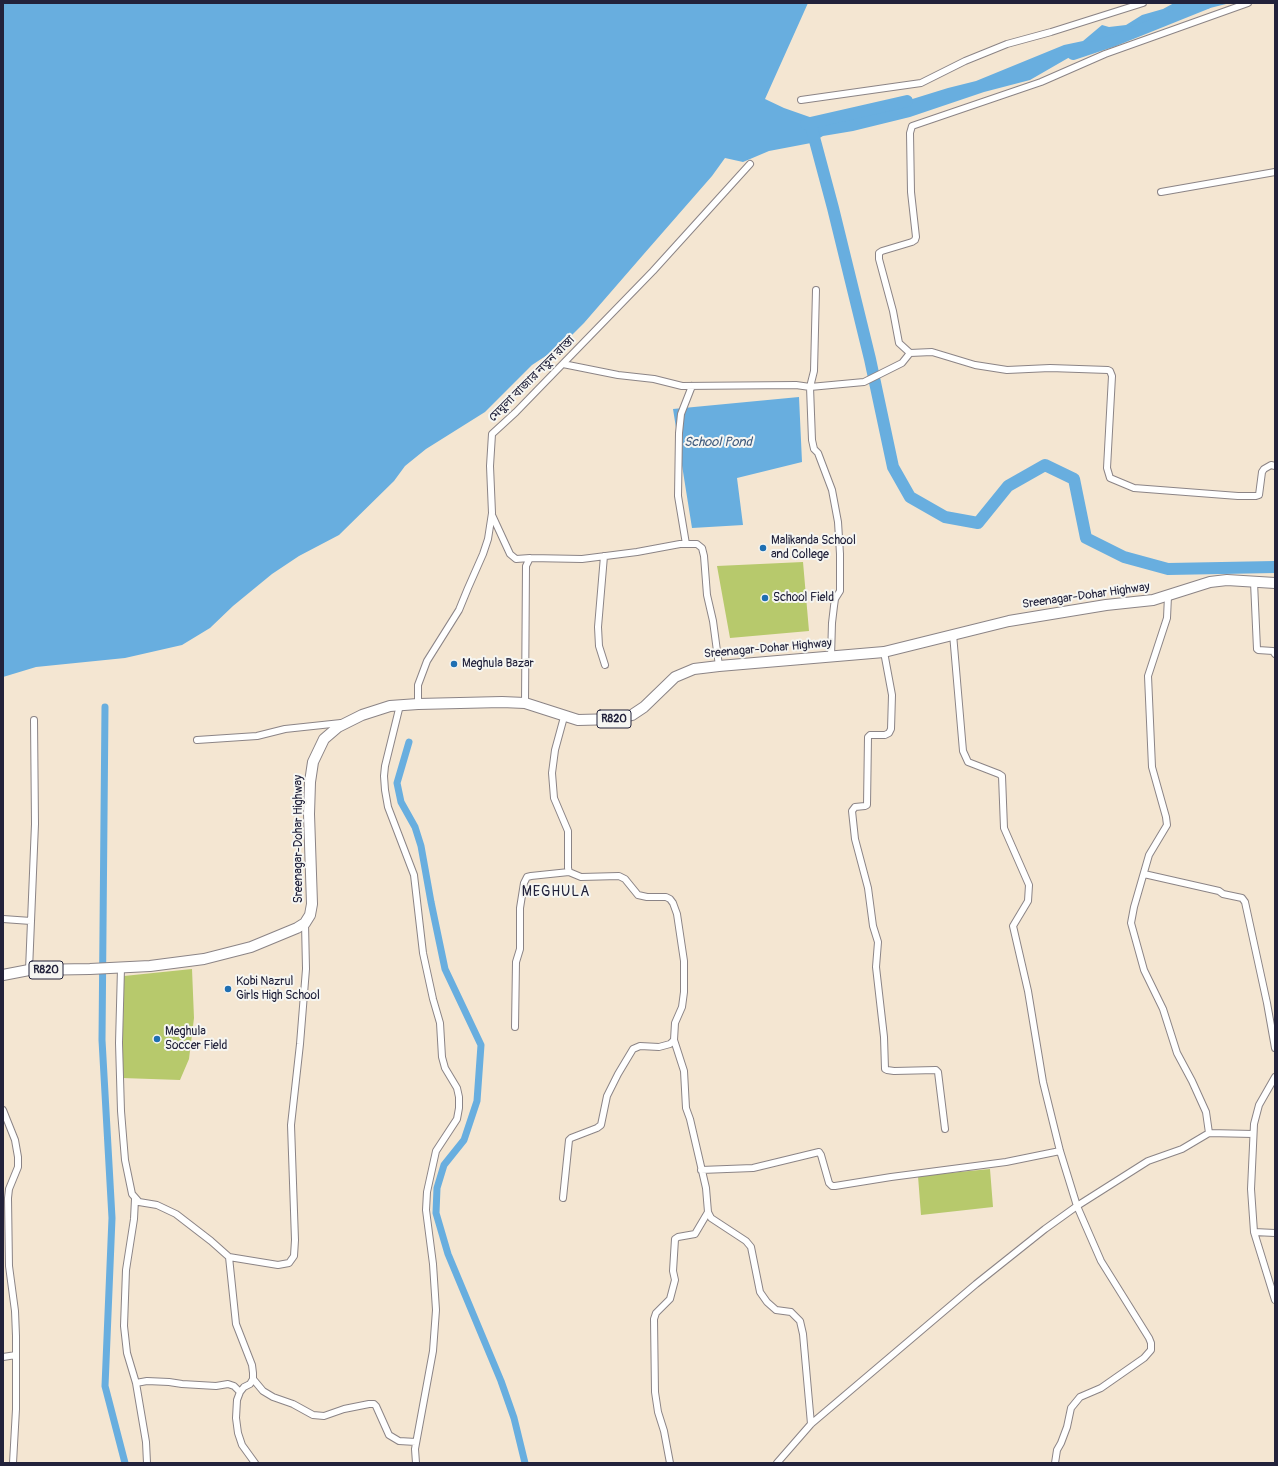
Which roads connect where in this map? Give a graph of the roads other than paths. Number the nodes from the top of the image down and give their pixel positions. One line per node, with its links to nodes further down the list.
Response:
1 (1143, 3): 3 (street)
2 (1248, 3): 8 (street)
3 (801, 100)
4 (750, 164): 9 (street, মেঘুলা বাজার নতুন রাস্তা)
5 (1275, 172): 6 (street)
6 (1161, 192)
7 (816, 290): 11 (street)
8 (910, 353): 11 (street); 12 (street)
9 (563, 364): 10 (street); 13 (street, মেঘুলা বাজার নতুন রাস্তা)
10 (692, 386): 11 (street); 14 (street)
11 (810, 387): 23 (street)
12 (1275, 466)
13 (492, 513): 16 (street); 26 (street, মেঘুলা বাজার নতুন রাস্তা)
14 (686, 544): 15 (street); 25 (street)
15 (604, 556): 16 (street); 24 (street)
16 (530, 558): 27 (street)
17 (1254, 582): 18 (main road, Sreenagar-Dohar Highway / R820); 19 (main road, Sreenagar-Dohar Highway / R820); 22 (street)
18 (1275, 583)
19 (1168, 596): 20 (main road, Sreenagar-Dohar Highway / R820); 34 (street)
20 (953, 634): 21 (main road, Sreenagar-Dohar Highway / R820); 49 (street)
21 (884, 652): 23 (main road, Sreenagar-Dohar Highway / R820); 46 (street)
22 (1275, 654)
23 (830, 657): 25 (main road, Sreenagar-Dohar Highway / R820)
24 (605, 665)
25 (719, 666): 29 (main road, Sreenagar-Dohar Highway / R820)
26 (418, 704): 27 (main road, Sreenagar-Dohar Highway / R820); 28 (main road, Sreenagar-Dohar Highway / R820)
27 (525, 704): 29 (main road, Sreenagar-Dohar Highway / R820)
28 (400, 705): 31 (main road, Sreenagar-Dohar Highway / R820); 66 (street)
29 (564, 717): 33 (street)
30 (34, 720): 36 (street)
31 (347, 722): 32 (street); 37 (main road, Sreenagar-Dohar Highway / R820)
32 (196, 740)
33 (569, 872): 41 (street); 42 (street)
34 (1144, 874): 43 (street); 47 (street)
35 (3, 920): 36 (street)
36 (30, 921): 39 (street)
37 (305, 923): 38 (main road, R820); 58 (street)
38 (118, 968): 39 (main road, R820); 53 (street)
39 (29, 970): 40 (main road, R820)
40 (3, 975)
41 (515, 1027)
42 (674, 1040): 50 (street); 52 (street)
43 (1275, 1048)
44 (1275, 1077): 48 (street)
45 (3, 1110): 51 (street)
46 (945, 1129)
47 (1209, 1133): 48 (street); 54 (street)
48 (1253, 1134): 56 (street)
49 (1060, 1151): 50 (street); 54 (street)
50 (701, 1170): 55 (street)
51 (6, 1189): 60 (street)
52 (564, 1198)
53 (135, 1199): 58 (street); 63 (street)
54 (1077, 1206): 65 (street); 73 (street)
55 (708, 1212): 65 (street); 71 (street)
56 (1254, 1232): 57 (street); 59 (street)
57 (1275, 1233)
58 (229, 1257): 62 (street)
59 (1275, 1300)
60 (16, 1355): 61 (street); 67 (street)
61 (3, 1357)
62 (253, 1379): 64 (street); 66 (street)
63 (136, 1383): 64 (street); 68 (street)
64 (240, 1392): 69 (street)
65 (811, 1424): 72 (street)
66 (416, 1442): 70 (street)
67 (14, 1463)
68 (147, 1463)
69 (255, 1463)
70 (416, 1463)
71 (670, 1463)
72 (777, 1463)
73 (1055, 1463)

